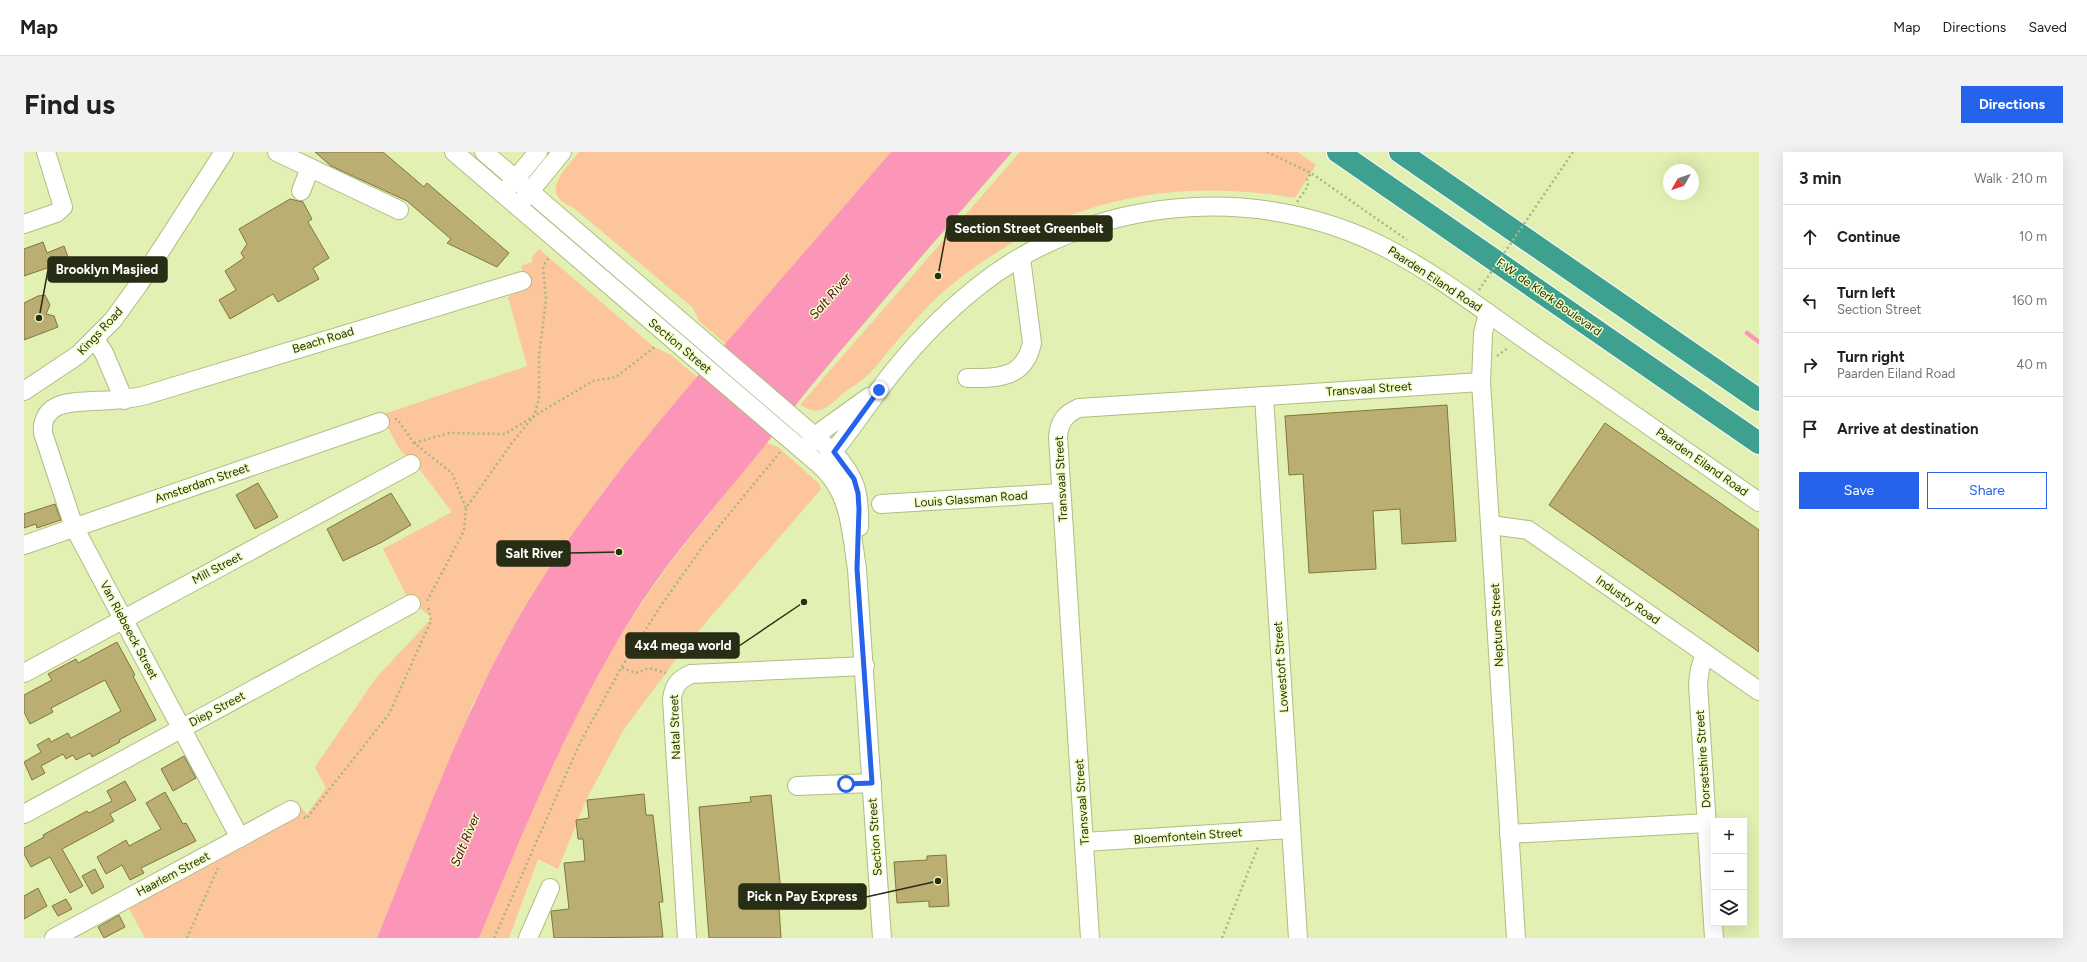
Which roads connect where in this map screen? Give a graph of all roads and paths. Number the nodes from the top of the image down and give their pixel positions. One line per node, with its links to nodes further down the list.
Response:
1 (46, 152): 21 (street)
2 (224, 152): 28 (street, Kings Road)
3 (276, 152): 12 (street)
4 (454, 152): 17 (street, Section Street)
5 (484, 152): 14 (street, Section Street)
6 (538, 152): 14 (street)
7 (562, 152): 16 (street)
8 (1267, 152): 13 (path)
9 (1338, 152): 42 (highway, F.W. de Klerk Boulevard)
10 (1400, 152): 36 (highway)
11 (1573, 152): 26 (path, bridge)
12 (310, 168): 15 (street); 19 (street)
13 (1311, 173): 20 (path); 22 (path)
14 (515, 180): 16 (street, Section Street); 17 (street)
15 (301, 191)
16 (530, 193): 18 (street); 40 (street, Section Street)
17 (503, 195): 18 (street, Section Street)
18 (517, 207): 44 (street, Section Street)
19 (399, 210)
20 (1289, 214): 24 (street, Paarden Eiland Road); 27 (street, Paarden Eiland Road)
21 (24, 224)
22 (1408, 241)
23 (550, 256): 38 (path)
24 (1020, 258): 30 (street); 32 (street, Paarden Eiland Road)
25 (522, 281): 35 (street, Beach Road)
26 (1473, 286)
27 (1488, 313): 31 (street, Neptune Street); 49 (street, Paarden Eiland Road)
28 (95, 339): 33 (street, Kings Road); 35 (street)
29 (656, 346): 38 (path)
30 (967, 378)
31 (1481, 382): 34 (street, Transvaal Street); 52 (street, Neptune Street)
32 (879, 390): 40 (street, Paarden Eiland Road); 45 (street, Paarden Eiland Road)
33 (24, 391)
34 (1264, 396): 48 (street, Transvaal Street); 70 (street, Lowestoft Street)
35 (124, 400): 37 (street, Beach Road)
36 (1759, 400)
37 (47, 415): 53 (street, Van Riebeeck Street)
38 (534, 416): 41 (path); 51 (path)
39 (380, 422): 41 (path); 53 (street, Amsterdam Street)
40 (816, 437): 44 (street, Paarden Eiland Road); 45 (street, Section Street)
41 (414, 443): 51 (path)
42 (1759, 443)
43 (782, 447): 60 (path)
44 (804, 451): 47 (street, Section Street)
45 (834, 452): 47 (street, Paarden Eiland Road); 55 (street, Section Street)
46 (411, 464): 57 (street, Mill Street)
47 (821, 466): 55 (street, Section Street)
48 (1061, 493): 50 (street, Louis Glassman Road); 74 (street, Transvaal Street)
49 (1759, 502)
50 (881, 504)
51 (466, 508): 56 (path)
52 (1491, 525): 58 (street, Industry Road); 72 (street, Neptune Street)
53 (74, 527): 54 (street, Amsterdam Street); 57 (street, Van Riebeeck Street)
54 (24, 545)
55 (857, 569): 59 (street, Section Street)
56 (419, 603): 64 (street, Diep Street); 67 (path)
57 (122, 619): 61 (street, Mill Street); 64 (street, Van Riebeeck Street)
58 (1705, 653): 63 (street, Industry Road); 69 (street, Dorsetshire Street)
59 (865, 666): 65 (street, Section Street); 81 (street, Natal Street)
60 (621, 668): 62 (path); 79 (path)
61 (24, 673)
62 (673, 674)
63 (1759, 691)
64 (181, 728): 68 (street, Diep Street); 73 (street, Van Riebeeck Street)
65 (872, 783): 66 (street); 82 (street, Section Street)
66 (797, 786)
67 (291, 810): 73 (street, Haarlem Street)
68 (24, 814)
69 (1707, 822): 72 (street); 87 (street, Dorsetshire Street)
70 (1291, 829): 71 (street, Bloemfontein Street); 85 (street, Lowestoft Street)
71 (1259, 831): 74 (street, Bloemfontein Street); 84 (path)
72 (1509, 834): 86 (street, Neptune Street)
73 (240, 838): 75 (street, Haarlem Street)
74 (1084, 842): 83 (street, Transvaal Street)
75 (220, 849): 77 (street, Haarlem Street); 78 (path)
76 (550, 888): 80 (street)
77 (54, 938)
78 (187, 938)
79 (494, 938)
80 (528, 938)
81 (687, 938)
82 (882, 938)
83 (1090, 938)
84 (1222, 938)
85 (1298, 938)
86 (1516, 938)
87 (1714, 938)

